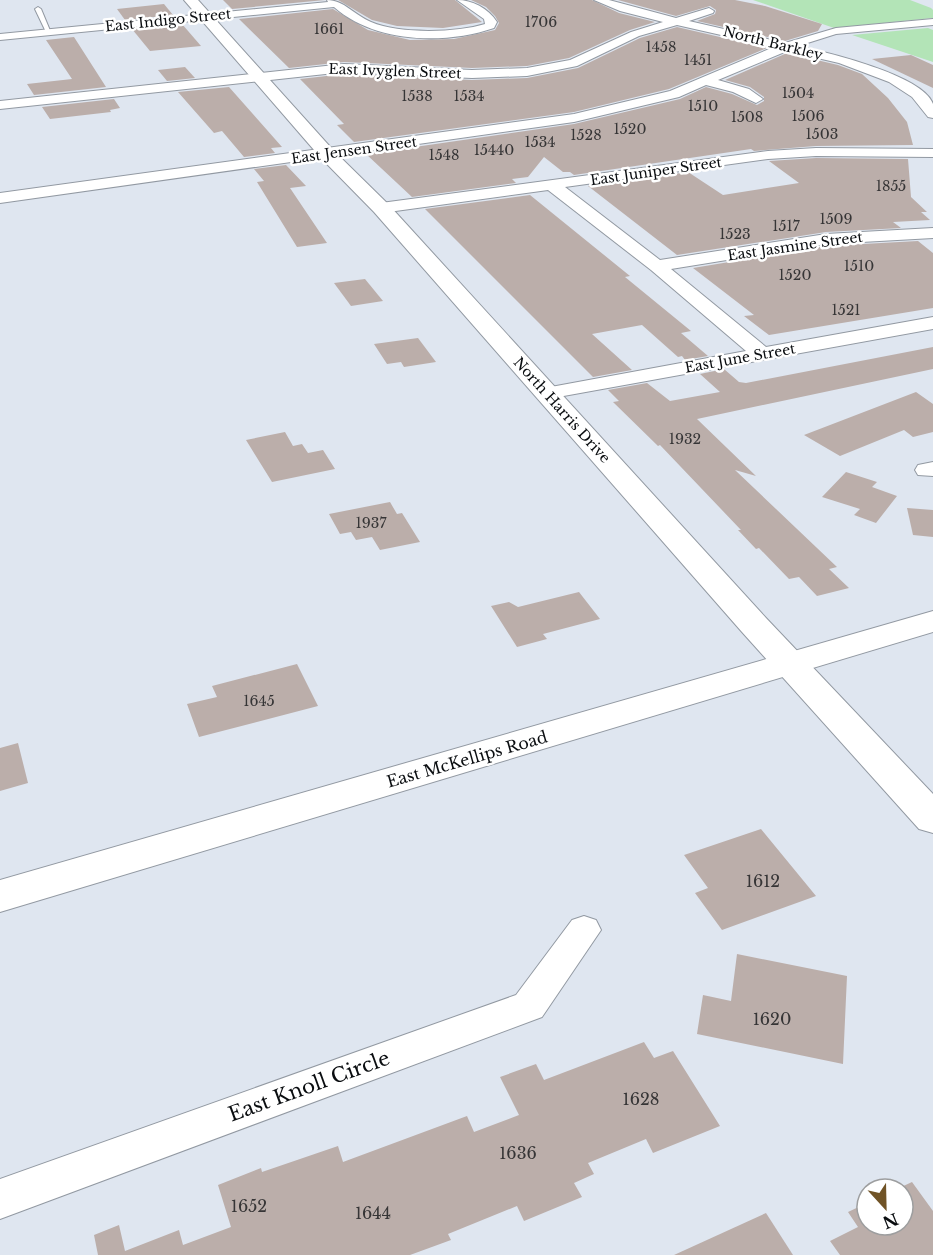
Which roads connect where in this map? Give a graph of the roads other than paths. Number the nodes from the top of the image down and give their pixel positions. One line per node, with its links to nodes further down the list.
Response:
1 (191, 0): 7 (street, North Harris Drive)
2 (462, 0): 4 (street)
3 (599, 0): 8 (street, North Barkley)
4 (334, 2): 7 (street, East Indigo Street)
5 (38, 9): 10 (lane)
6 (709, 11): 8 (street, East Ivyglen Street)
7 (206, 17): 10 (street, East Indigo Street); 13 (street, North Harris Drive)
8 (676, 21): 12 (street, North Barkley); 13 (street, East Ivyglen Street)
9 (933, 22): 12 (street, East Jensen Street)
10 (49, 32): 11 (street, East Indigo Street)
11 (0, 37)
12 (785, 45): 14 (street, East Jensen Street); 17 (street, North Barkley)
13 (259, 75): 16 (street, East Ivyglen Street); 19 (street, North Harris Drive)
14 (704, 81): 15 (street); 19 (street, East Jensen Street)
15 (756, 99)
16 (0, 105)
17 (933, 114)
18 (933, 153): 20 (street, East Juniper Street)
19 (327, 154): 23 (street, East Jensen Street); 24 (street, North Harris Drive)
20 (718, 162): 21 (street); 22 (street, East Juniper Street)
21 (734, 174)
22 (552, 185): 24 (street, East Juniper Street); 26 (street)
23 (0, 198)
24 (381, 208): 29 (street, North Harris Drive)
25 (933, 233): 26 (street, East Jasmine Street)
26 (657, 266): 28 (street)
27 (933, 323): 28 (street, East June Street)
28 (762, 354): 29 (street, East June Street)
29 (547, 393): 31 (street, North Harris Drive)
30 (933, 621): 31 (street, East McKellips Road)
31 (789, 664): 32 (street, North Harris Drive); 33 (street, East McKellips Road)
32 (933, 819)
33 (0, 896)
34 (584, 930): 35 (street, East Knoll Circle)
35 (0, 1198)

